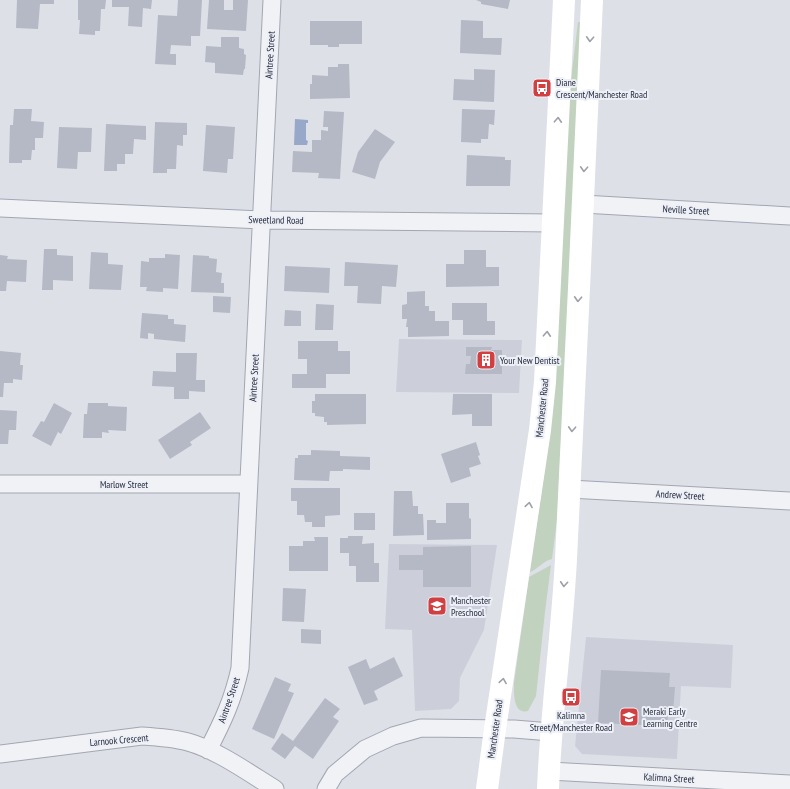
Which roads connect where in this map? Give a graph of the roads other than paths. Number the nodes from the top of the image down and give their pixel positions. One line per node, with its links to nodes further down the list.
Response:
1 (272, 0): 7 (street, Aintree Street)
2 (564, 0): 8 (main road, Manchester Road, one-way to 2)
3 (592, 0): 4 (main road, one-way to 4)
4 (583, 204): 6 (street, Neville Street); 11 (main road, one-way to 11)
5 (0, 208): 7 (street, Sweetland Road)
6 (790, 216)
7 (262, 220): 8 (street, Sweetland Road); 10 (street, Aintree Street)
8 (553, 223): 13 (main road, Manchester Road, one-way to 8)
9 (0, 484): 10 (street, Marlow Street)
10 (248, 484): 15 (street, Aintree Street)
11 (569, 489): 12 (street, Andrew Street); 14 (main road, one-way to 14)
12 (790, 501)
13 (495, 729): 14 (street); 20 (street); 21 (main road, Manchester Road)
14 (551, 732): 17 (main road)
15 (208, 750): 16 (street, Larnook Crescent); 19 (street, Larnook Crescent)
16 (0, 754)
17 (548, 780): 18 (street, Kalimna Street)
18 (790, 784)
19 (275, 789)
20 (326, 789)
21 (488, 789)

